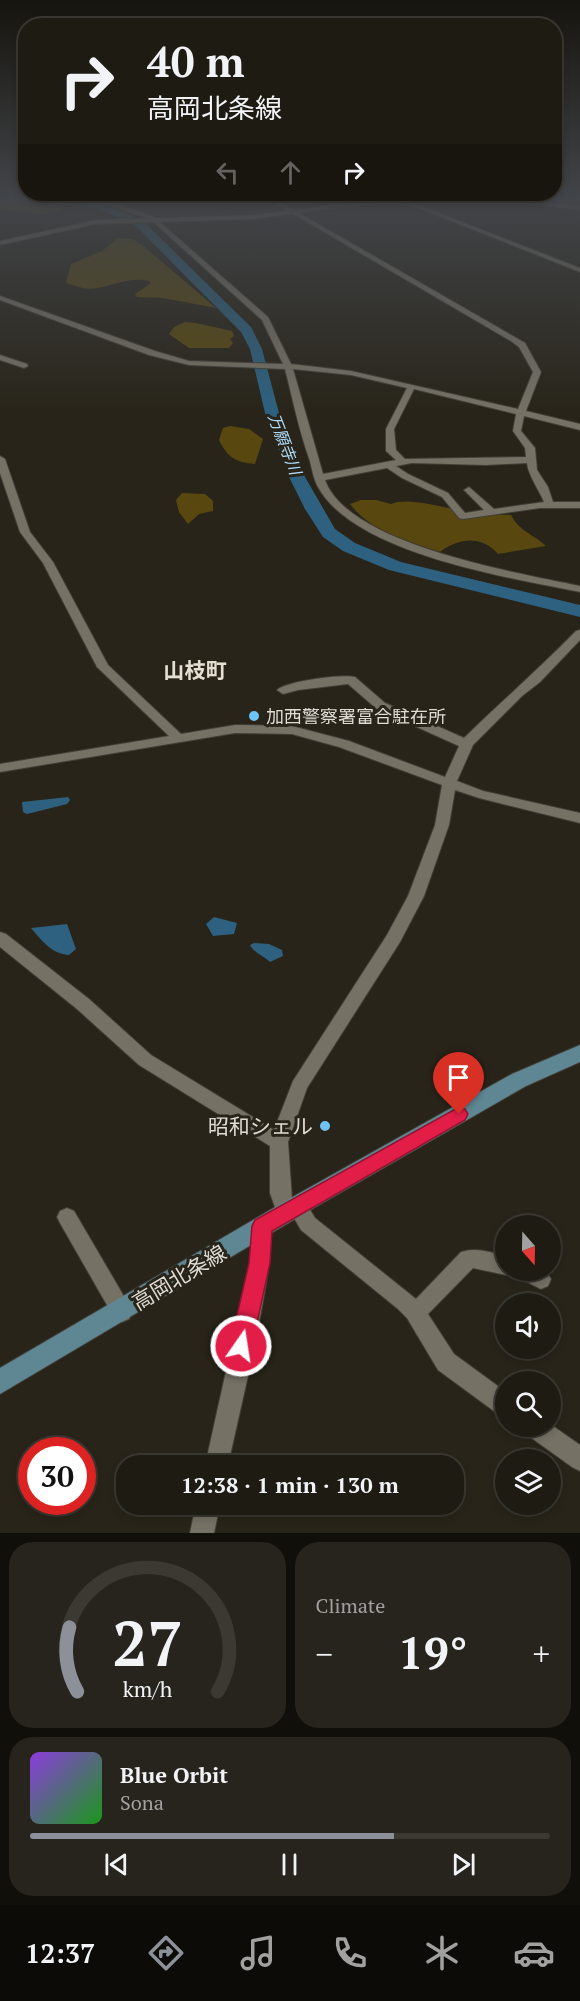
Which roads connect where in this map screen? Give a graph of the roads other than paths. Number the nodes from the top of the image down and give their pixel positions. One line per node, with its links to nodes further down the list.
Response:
1 (209, 270): 6 (street)
2 (394, 270): 8 (street)
3 (0, 298): 6 (street)
4 (0, 357): 5 (street)
5 (24, 366)
6 (286, 366): 7 (street); 14 (street)
7 (412, 386): 8 (street); 12 (street)
8 (520, 413): 9 (street); 11 (street)
9 (580, 427)
10 (0, 459): 23 (street)
11 (531, 460): 12 (street); 17 (street)
12 (402, 461): 13 (street)
13 (389, 465): 14 (street); 18 (street)
14 (320, 478): 20 (street)
15 (469, 490): 18 (street)
16 (580, 505): 17 (street)
17 (552, 506): 18 (street); 19 (street)
18 (491, 512)
19 (562, 519)
20 (580, 589)
21 (580, 633): 24 (street)
22 (283, 690): 24 (street)
23 (177, 739): 25 (street); 26 (street)
24 (466, 744): 26 (street)
25 (0, 768)
26 (449, 783): 27 (street); 30 (street)
27 (580, 818)
28 (0, 938): 30 (street)
29 (580, 1053): 31 (main road, 高岡北条線)
30 (279, 1142): 31 (street)
31 (291, 1209): 33 (main road, 高岡北条線); 35 (street)
32 (67, 1217): 36 (street)
33 (262, 1226): 36 (main road, 高岡北条線); 40 (street)
34 (495, 1263): 35 (street)
35 (414, 1311): 38 (street)
36 (123, 1312): 37 (main road, 高岡北条線)
37 (0, 1383)
38 (495, 1398)
39 (549, 1437): 41 (street)
40 (218, 1455)
41 (580, 1459)
42 (206, 1515): 43 (street)
43 (202, 1533)

